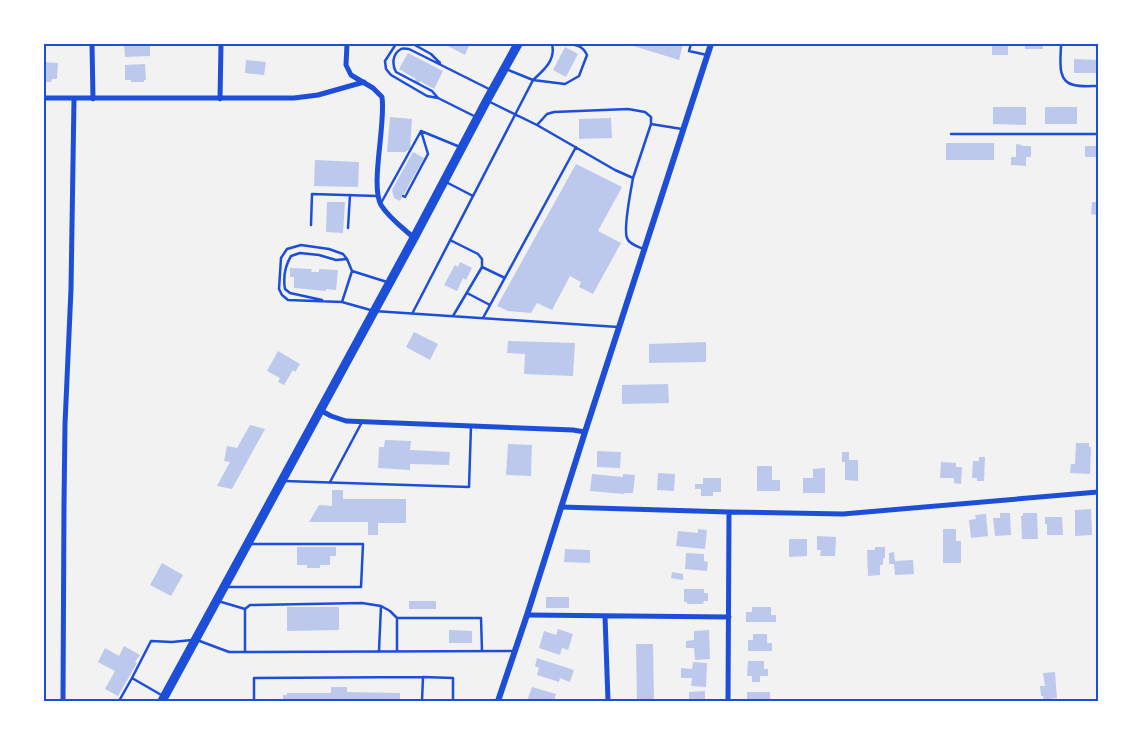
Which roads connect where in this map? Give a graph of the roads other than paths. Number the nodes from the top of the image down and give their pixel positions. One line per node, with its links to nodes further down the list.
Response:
1 (92, 44): 22 (street)
2 (221, 44): 23 (street)
3 (347, 44): 16 (street)
4 (396, 44): 20 (lane)
5 (413, 44): 13 (lane)
6 (518, 44): 14 (highway)
7 (552, 44): 15 (lane)
8 (564, 44): 15 (lane)
9 (691, 44): 12 (lane)
10 (710, 44): 12 (street)
11 (1061, 44): 17 (lane)
12 (707, 55): 29 (street)
13 (441, 64): 18 (lane); 20 (lane)
14 (504, 68): 15 (lane); 18 (highway)
15 (533, 80): 25 (lane)
16 (364, 82): 23 (street); 38 (street)
17 (1098, 86)
18 (492, 91): 24 (highway)
19 (44, 98): 21 (street)
20 (438, 98): 26 (lane)
21 (74, 99): 22 (street); 88 (street)
22 (92, 99): 23 (street)
23 (220, 99)
24 (487, 100): 25 (lane); 26 (highway)
25 (516, 114): 28 (lane); 40 (lane)
26 (478, 117): 33 (highway)
27 (651, 124): 28 (lane); 29 (lane); 35 (lane)
28 (537, 125): 34 (lane)
29 (683, 130): 46 (street)
30 (420, 131): 33 (lane); 39 (lane); 41 (lane)
31 (951, 134): 32 (lane)
32 (1098, 134)
33 (462, 147): 36 (highway)
34 (576, 147): 35 (lane); 50 (lane)
35 (632, 178): 46 (lane)
36 (444, 181): 40 (lane); 44 (highway)
37 (350, 195): 38 (lane); 42 (lane); 43 (lane)
38 (378, 196): 41 (street)
39 (403, 196)
40 (473, 196): 45 (lane)
41 (380, 204): 44 (street)
42 (311, 225)
43 (348, 228)
44 (414, 238): 51 (highway)
45 (450, 240): 48 (lane); 57 (lane)
46 (644, 249): 60 (street)
47 (347, 259): 49 (lane); 53 (lane); 53 (lane)
48 (482, 267): 50 (lane); 52 (lane)
49 (352, 271): 51 (lane); 54 (lane)
50 (505, 278): 55 (lane)
51 (390, 282): 56 (highway)
52 (467, 293): 55 (lane); 58 (lane)
53 (327, 302): 54 (lane)
54 (342, 302): 56 (lane)
55 (490, 305): 59 (lane)
56 (374, 311): 57 (lane); 61 (highway)
57 (412, 314): 58 (lane)
58 (453, 316): 59 (lane)
59 (483, 318): 60 (lane)
60 (619, 327): 64 (street)
61 (320, 410): 62 (street); 65 (highway)
62 (362, 422): 63 (street); 66 (lane)
63 (471, 426): 64 (street); 66 (lane)
64 (585, 432): 68 (street)
65 (282, 481): 66 (lane); 70 (highway)
66 (330, 482)
67 (1098, 492): 69 (street)
68 (562, 507): 69 (street); 75 (street)
69 (729, 512): 77 (street)
70 (247, 544): 71 (highway); 71 (lane)
71 (224, 587): 72 (highway)
72 (216, 601): 74 (lane); 79 (highway)
73 (381, 606): 74 (lane); 78 (lane); 80 (lane)
74 (245, 609): 84 (lane)
75 (527, 615): 76 (street); 83 (street)
76 (605, 616): 77 (street); 94 (street)
77 (729, 617): 95 (street)
78 (396, 618): 81 (lane); 82 (lane)
79 (195, 640): 84 (lane); 86 (lane); 87 (highway)
80 (379, 651): 81 (lane); 84 (lane)
81 (397, 651): 82 (lane)
82 (482, 651): 83 (lane)
83 (515, 651): 93 (street)
84 (245, 652)
85 (423, 677): 90 (lane); 91 (lane); 92 (lane)
86 (132, 678): 87 (lane); 89 (lane)
87 (163, 699)
88 (64, 701)
89 (119, 701)
90 (254, 701)
91 (422, 701)
92 (453, 701)
93 (498, 701)
94 (608, 701)
95 (728, 701)

